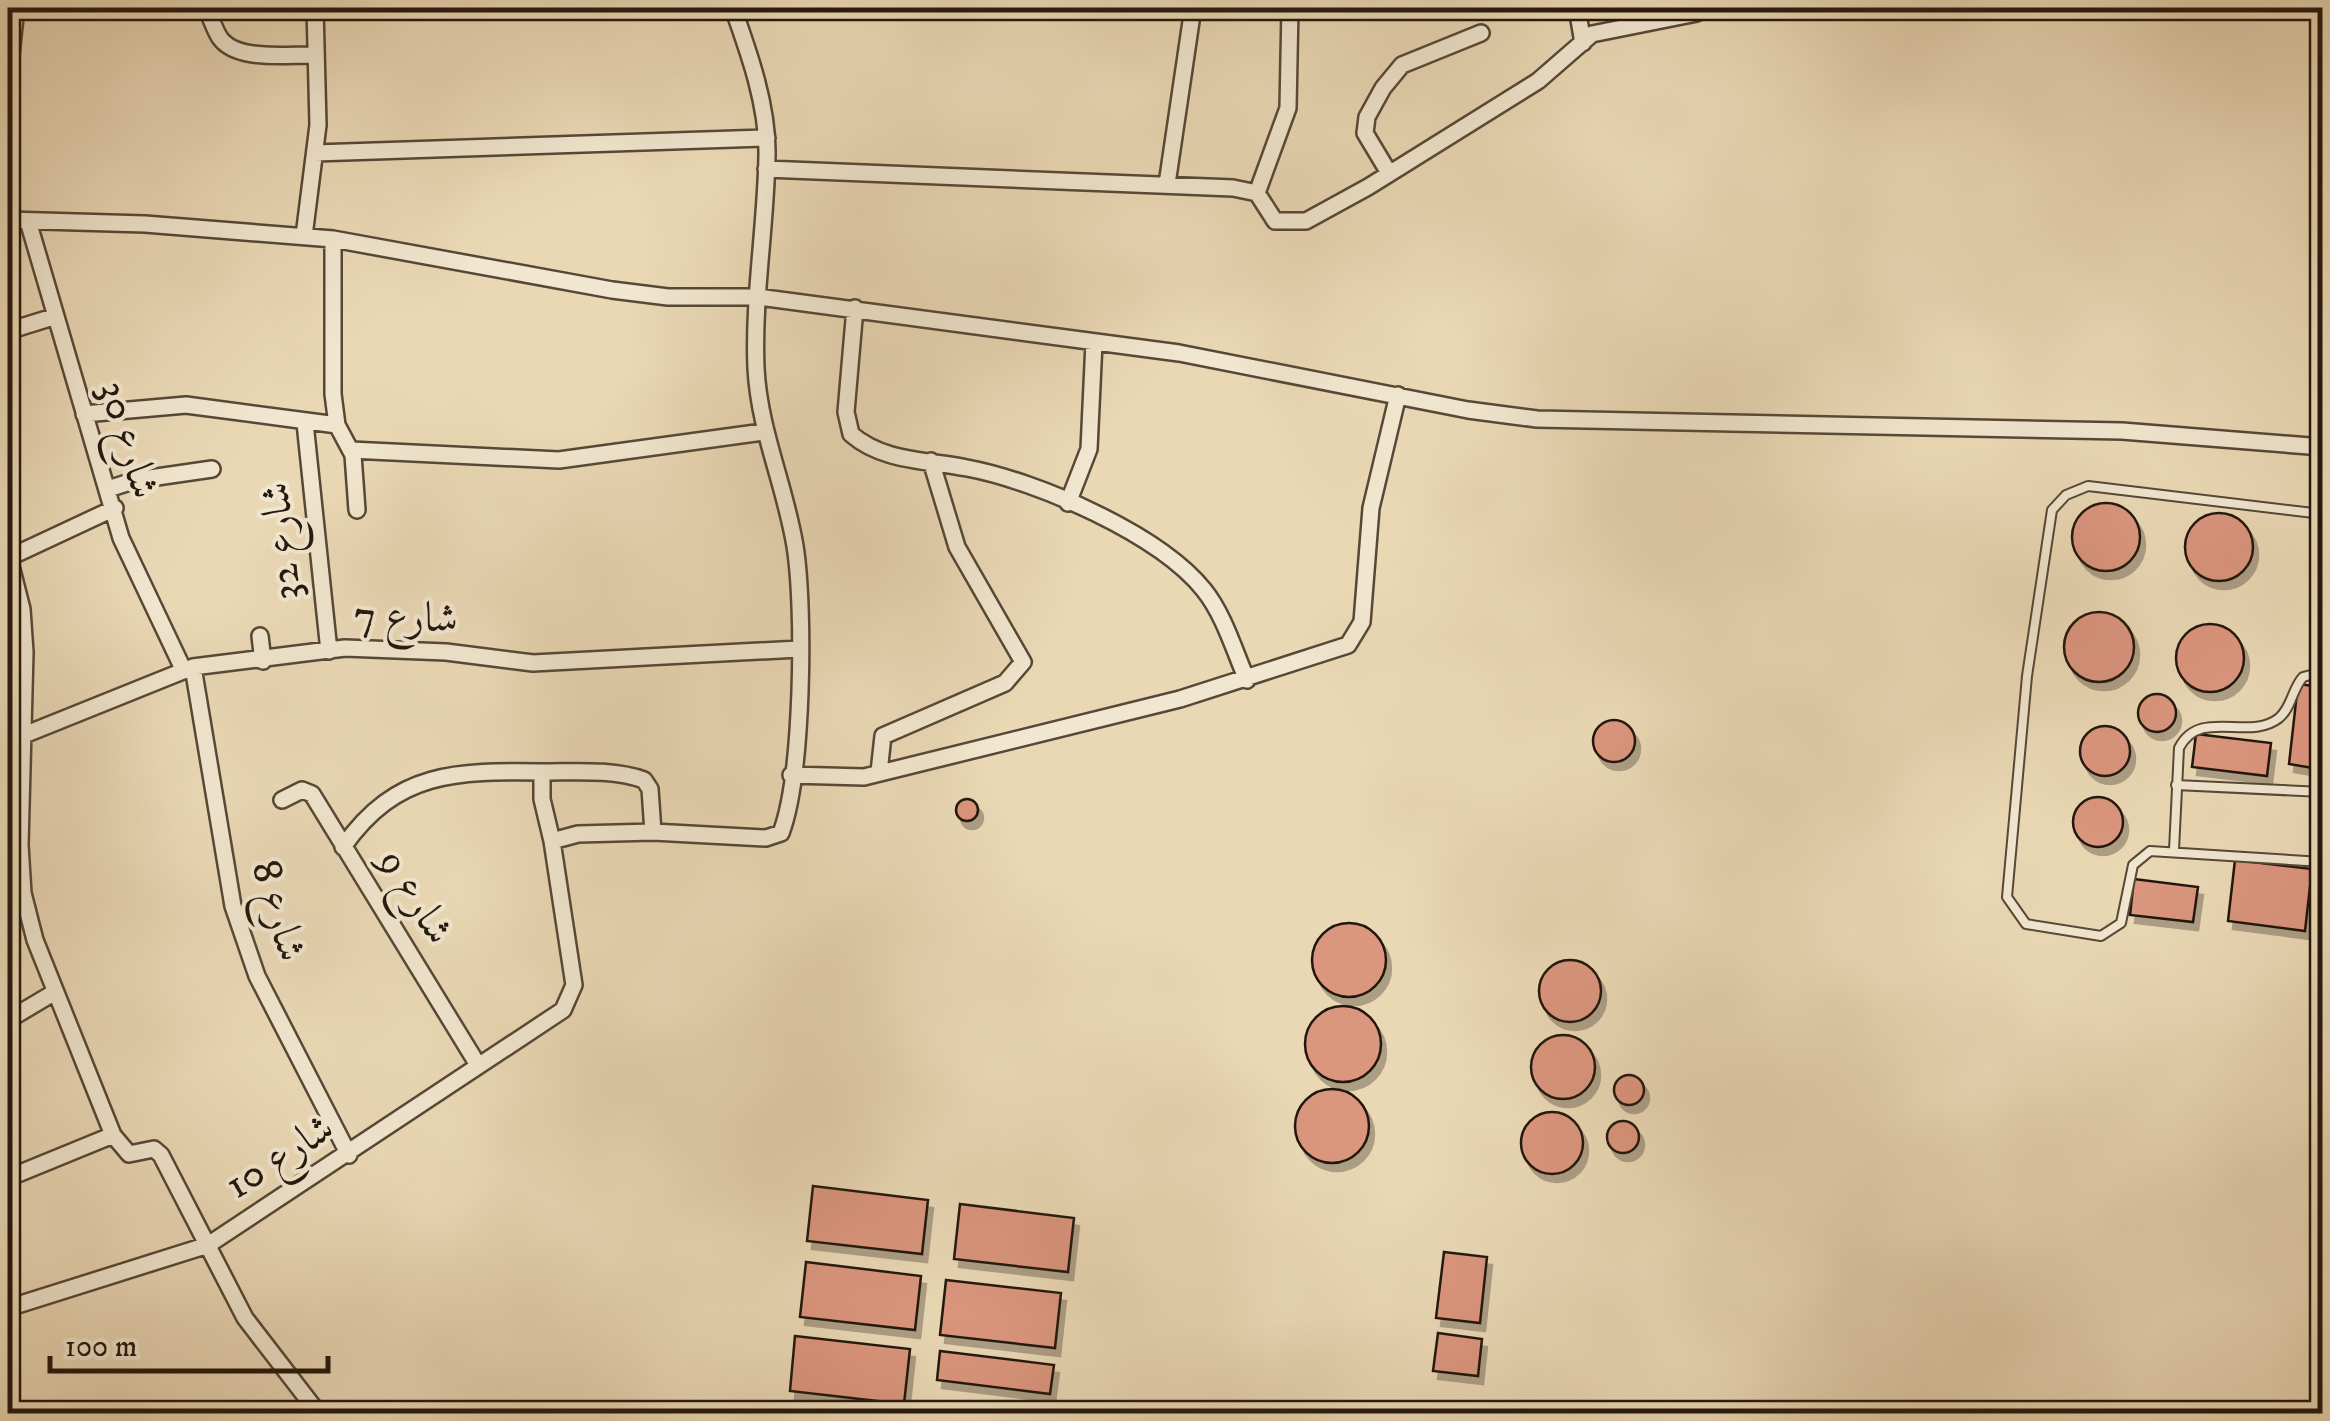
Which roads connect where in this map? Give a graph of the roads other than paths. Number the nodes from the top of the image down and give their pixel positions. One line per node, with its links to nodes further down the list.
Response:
1 (16, 8): 12 (street)
2 (206, 8): 11 (street)
3 (315, 8): 11 (street)
4 (733, 8): 13 (street)
5 (1194, 8): 17 (street)
6 (1290, 8): 18 (street)
7 (1576, 8): 10 (street)
8 (1696, 13): 10 (street)
9 (1482, 33): 16 (street)
10 (1582, 43): 16 (street)
11 (315, 55): 14 (street)
12 (8, 83)
13 (766, 138): 14 (street); 15 (street)
14 (315, 154): 21 (street)
15 (766, 169): 17 (street); 23 (street)
16 (1389, 173): 18 (street)
17 (1167, 184): 18 (street)
18 (1258, 194)
19 (8, 220): 20 (street)
20 (28, 222): 21 (street); 25 (street, شارع 30)
21 (304, 236): 22 (street)
22 (332, 239): 23 (street); 31 (street)
23 (758, 297): 24 (street); 32 (street)
24 (855, 308): 27 (street); 35 (street)
25 (53, 316): 26 (street); 29 (street, شارع 30)
26 (8, 331)
27 (1094, 342): 28 (street); 38 (street)
28 (1398, 395): 33 (street); 51 (street)
29 (84, 414): 30 (street); 37 (street, شارع 30)
30 (305, 423): 31 (street); 45 (street, شارع 32)
31 (338, 425): 34 (street)
32 (763, 432): 34 (street); 44 (street)
33 (2322, 447)
34 (352, 450): 40 (street)
35 (931, 460): 38 (street); 54 (street)
36 (212, 470): 37 (street)
37 (108, 489): 39 (street, شارع 30)
38 (1068, 503): 51 (street)
39 (115, 508): 42 (street); 49 (street, شارع 30)
40 (357, 510)
41 (2322, 514): 62 (lane)
42 (8, 558): 47 (street)
43 (260, 636): 46 (street)
44 (799, 649): 45 (street, شارع 7); 55 (street)
45 (329, 651): 46 (street, شارع 7)
46 (264, 660): 49 (street, شارع 7)
47 (25, 664): 48 (street); 52 (street)
48 (8, 668)
49 (188, 669): 52 (street, شارع 7); 68 (street, شارع 8)
50 (2322, 672): 56 (lane)
51 (1247, 680): 54 (street)
52 (24, 735): 64 (street)
53 (542, 772): 59 (street); 60 (street); 61 (street)
54 (879, 772): 55 (street)
55 (790, 775): 59 (street)
56 (2176, 784): 57 (lane); 62 (lane)
57 (2322, 792)
58 (282, 800): 61 (street, شارع 9)
59 (654, 832): 60 (street)
60 (552, 840): 66 (street, شارع 10)
61 (343, 847): 66 (street, شارع 9)
62 (2174, 850): 63 (lane)
63 (2322, 862)
64 (55, 992): 65 (street); 67 (street)
65 (8, 1020)
66 (478, 1065): 68 (street, شارع 10)
67 (113, 1136): 69 (street); 70 (street)
68 (350, 1154): 70 (street, شارع 10)
69 (8, 1178)
70 (208, 1246): 71 (street, شارع 10); 72 (street)
71 (8, 1308)
72 (320, 1414)

